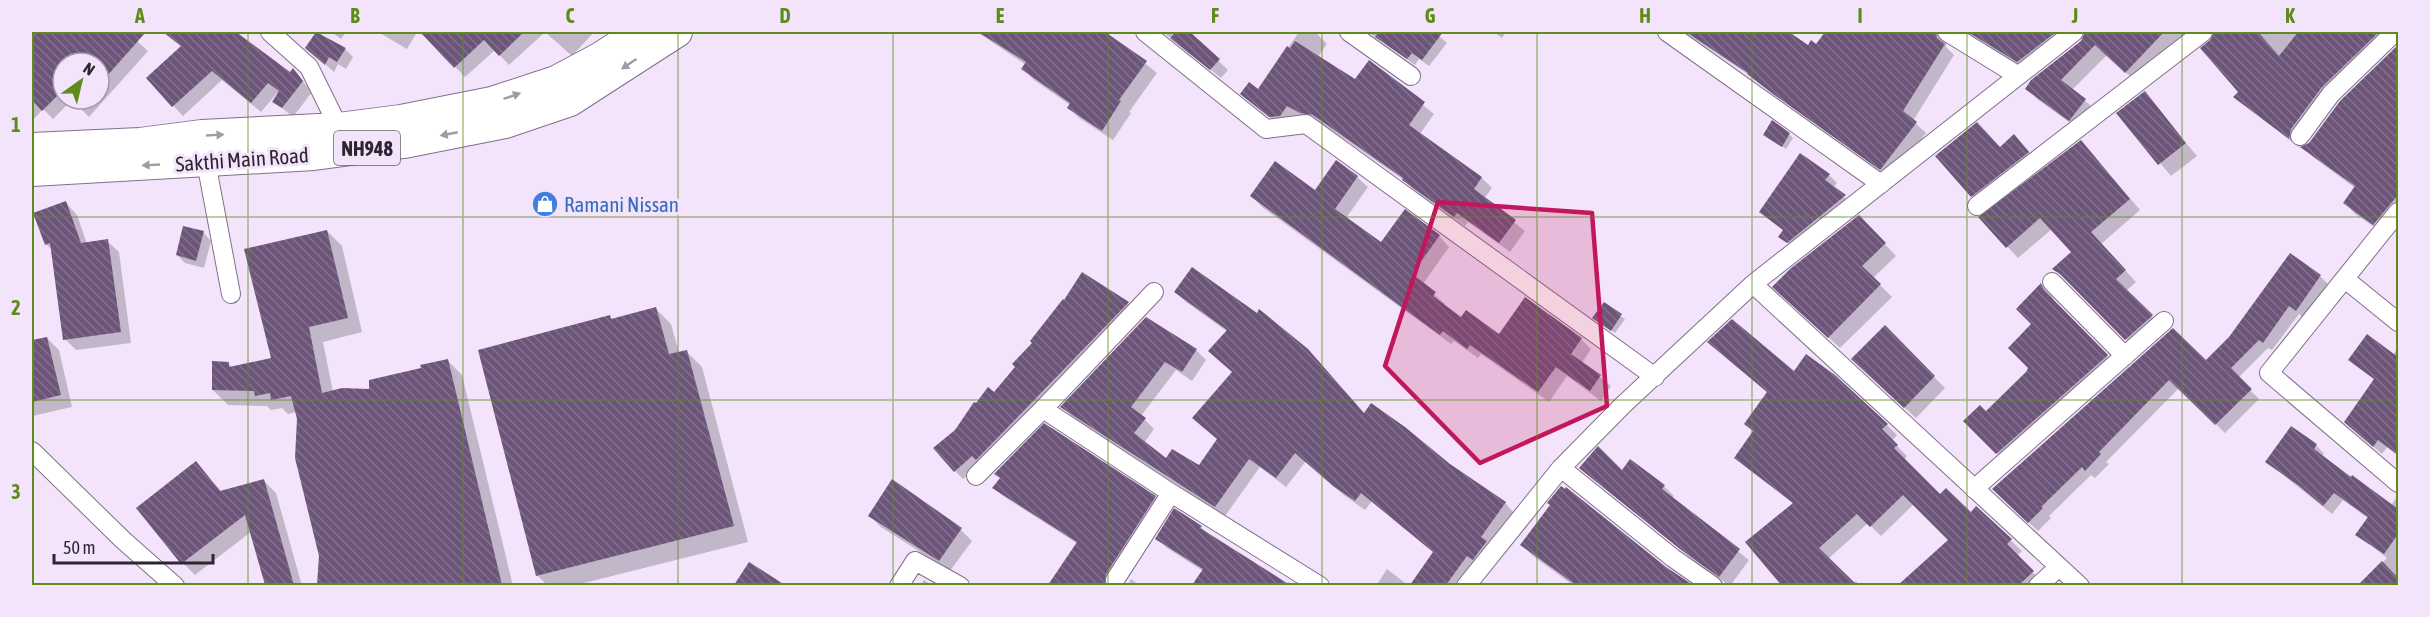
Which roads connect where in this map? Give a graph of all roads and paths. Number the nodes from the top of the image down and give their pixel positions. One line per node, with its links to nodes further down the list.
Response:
1 (270, 32): 13 (street)
2 (640, 32): 13 (highway, NH948, one-way to 2)
3 (677, 32): 16 (highway, Sakthi Main Road / NH948, one-way to 16)
4 (1145, 32): 29 (street)
5 (1348, 32): 12 (street)
6 (1667, 32): 18 (street)
7 (1947, 32): 11 (street)
8 (2074, 32): 11 (street)
9 (2203, 32): 19 (street)
10 (2395, 32): 14 (street)
11 (2017, 75): 18 (street)
12 (1411, 76)
13 (339, 128): 15 (highway, NH948, one-way to 13)
14 (2300, 136)
15 (32, 148)
16 (206, 162): 17 (highway, Sakthi Main Road / NH948, one-way to 17); 25 (street)
17 (32, 171)
18 (1881, 184): 23 (street)
19 (1977, 206)
20 (2398, 212): 21 (street)
21 (2345, 279): 27 (street); 34 (street)
22 (2052, 282): 28 (street)
23 (1753, 284): 29 (street); 35 (street)
24 (1154, 292): 30 (street)
25 (231, 294)
26 (2164, 321): 28 (street)
27 (2398, 322)
28 (2125, 356): 35 (street)
29 (1654, 376): 32 (street)
30 (1043, 409): 33 (street); 36 (street)
31 (32, 451): 39 (street)
32 (1561, 468): 43 (street); 44 (street)
33 (976, 476)
34 (2398, 483)
35 (1974, 489): 37 (street)
36 (1171, 493): 38 (street); 42 (street)
37 (2059, 567): 45 (street); 46 (street)
38 (1115, 580)
39 (175, 585)
40 (899, 585): 41 (street)
41 (960, 585)
42 (1320, 585)
43 (1467, 585)
44 (1713, 585)
45 (2038, 585)
46 (2080, 585)

